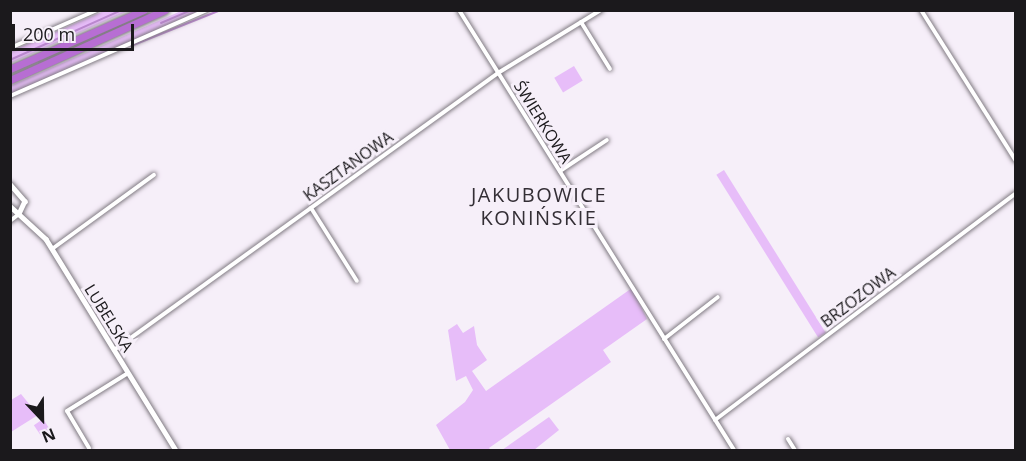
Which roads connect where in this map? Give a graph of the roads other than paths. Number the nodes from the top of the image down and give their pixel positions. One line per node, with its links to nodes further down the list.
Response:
1 (97, 10): 9 (street)
2 (144, 10): 10 (highway)
3 (165, 10): 13 (highway)
4 (207, 10): 14 (street)
5 (459, 10): 12 (street, ŚWIERKOWA)
6 (601, 10): 8 (street, KASZTANOWA)
7 (921, 10): 16 (street)
8 (581, 22): 11 (street); 12 (street, KASZTANOWA)
9 (10, 48)
10 (10, 69)
11 (610, 69)
12 (498, 73): 17 (street, ŚWIERKOWA); 22 (street, KASZTANOWA)
13 (10, 80)
14 (10, 96)
15 (606, 140): 17 (street)
16 (1016, 161)
17 (560, 171): 28 (street, ŚWIERKOWA)
18 (154, 175): 25 (street)
19 (10, 184): 23 (street)
20 (1016, 193): 31 (street, BRZOZOWA)
21 (10, 206): 23 (street, LUBELSKA)
22 (311, 208): 26 (street); 29 (street, KASZTANOWA)
23 (18, 214): 24 (street); 25 (street, LUBELSKA)
24 (10, 221)
25 (52, 249): 29 (street, LUBELSKA)
26 (357, 281)
27 (718, 297): 28 (street)
28 (664, 339): 31 (street, ŚWIERKOWA)
29 (114, 350): 30 (street, LUBELSKA)
30 (128, 373): 33 (street); 34 (street, LUBELSKA)
31 (715, 420): 35 (street, ŚWIERKOWA)
32 (788, 439): 36 (street)
33 (89, 448)
34 (176, 450)
35 (734, 450)
36 (795, 450)

